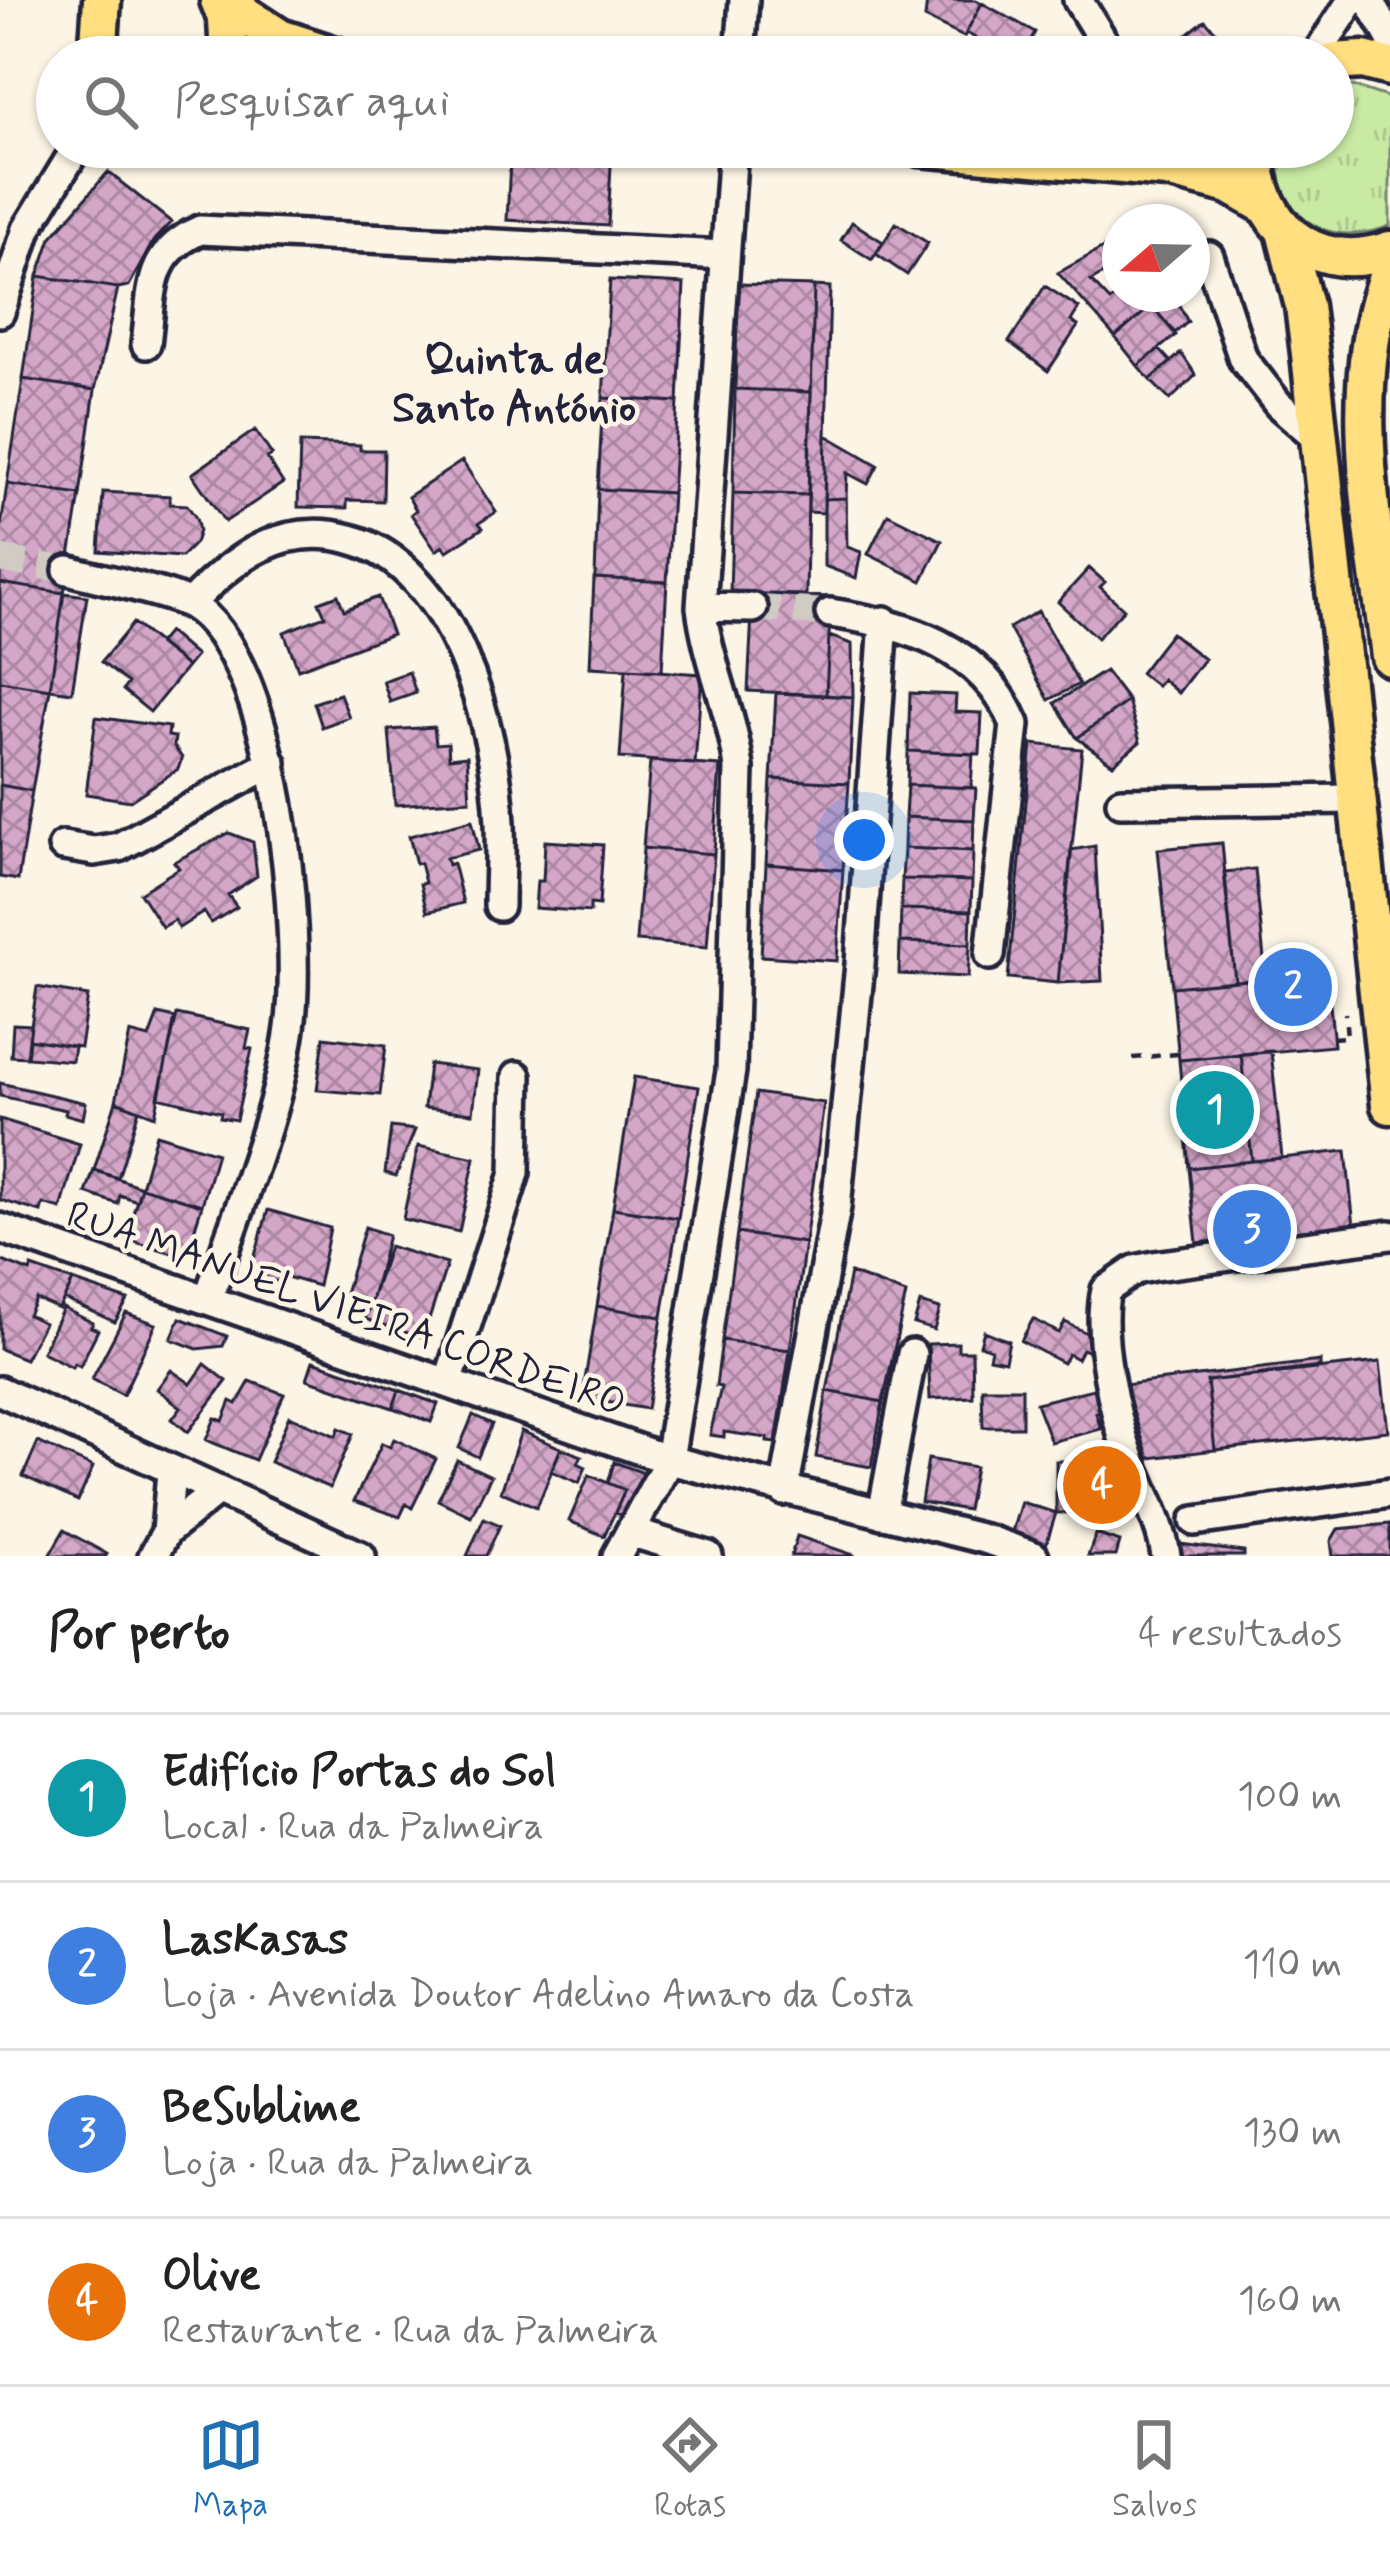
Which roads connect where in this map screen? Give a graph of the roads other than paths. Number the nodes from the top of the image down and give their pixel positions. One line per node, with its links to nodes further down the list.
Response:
1 (102, 0): 7 (main road)
2 (220, 0): 8 (main road); 9 (main road)
3 (744, 0): 10 (street)
4 (1078, 0): 11 (street)
5 (1352, 0): 12 (street)
6 (1369, 0): 13 (street)
7 (99, 36)
8 (228, 36)
9 (277, 36)
10 (741, 36)
11 (1100, 36)
12 (1329, 36)
13 (1390, 37)
14 (1354, 61): 15 (main road)
15 (1390, 67)
16 (68, 168): 25 (street)
17 (731, 168): 22 (street)
18 (1146, 168): 20 (main road)
19 (1256, 168): 20 (main road)
20 (1275, 218): 21 (main road); 27 (main road)
21 (1390, 250)
22 (725, 256): 26 (street); 30 (street)
23 (1210, 259): 27 (street)
24 (1390, 270): 34 (main road)
25 (0, 312)
26 (146, 344)
27 (1320, 440): 36 (main road)
28 (68, 570): 29 (street)
29 (190, 604): 35 (street); 39 (street)
30 (701, 607): 31 (street); 49 (street)
31 (753, 608)
32 (830, 614): 33 (street)
33 (884, 621): 40 (street); 52 (street)
34 (1390, 657)
35 (272, 763): 38 (street); 45 (street)
36 (1357, 799): 37 (street); 42 (main road)
37 (1121, 802)
38 (63, 846)
39 (499, 906)
40 (990, 955)
41 (517, 1076): 47 (street)
42 (1390, 1105)
43 (0, 1228): 45 (street, RUA MANUEL VIEIRA CORDEIRO)
44 (1390, 1235): 61 (street)
45 (208, 1300): 47 (street, RUA MANUEL VIEIRA CORDEIRO)
46 (912, 1354): 54 (street)
47 (448, 1383): 49 (street, RUA MANUEL VIEIRA CORDEIRO)
48 (0, 1391): 50 (street)
49 (669, 1460): 52 (street, RUA MANUEL VIEIRA CORDEIRO); 57 (street)
50 (170, 1471): 51 (street); 56 (street)
51 (217, 1491): 56 (street); 58 (street)
52 (784, 1491): 54 (street, RUA MANUEL VIEIRA CORDEIRO)
53 (1390, 1493): 55 (street)
54 (882, 1514): 60 (street, RUA MANUEL VIEIRA CORDEIRO)
55 (1195, 1521)
56 (159, 1544)
57 (624, 1544): 59 (street)
58 (361, 1556)
59 (708, 1556)
60 (1034, 1556)
61 (1166, 1556)

